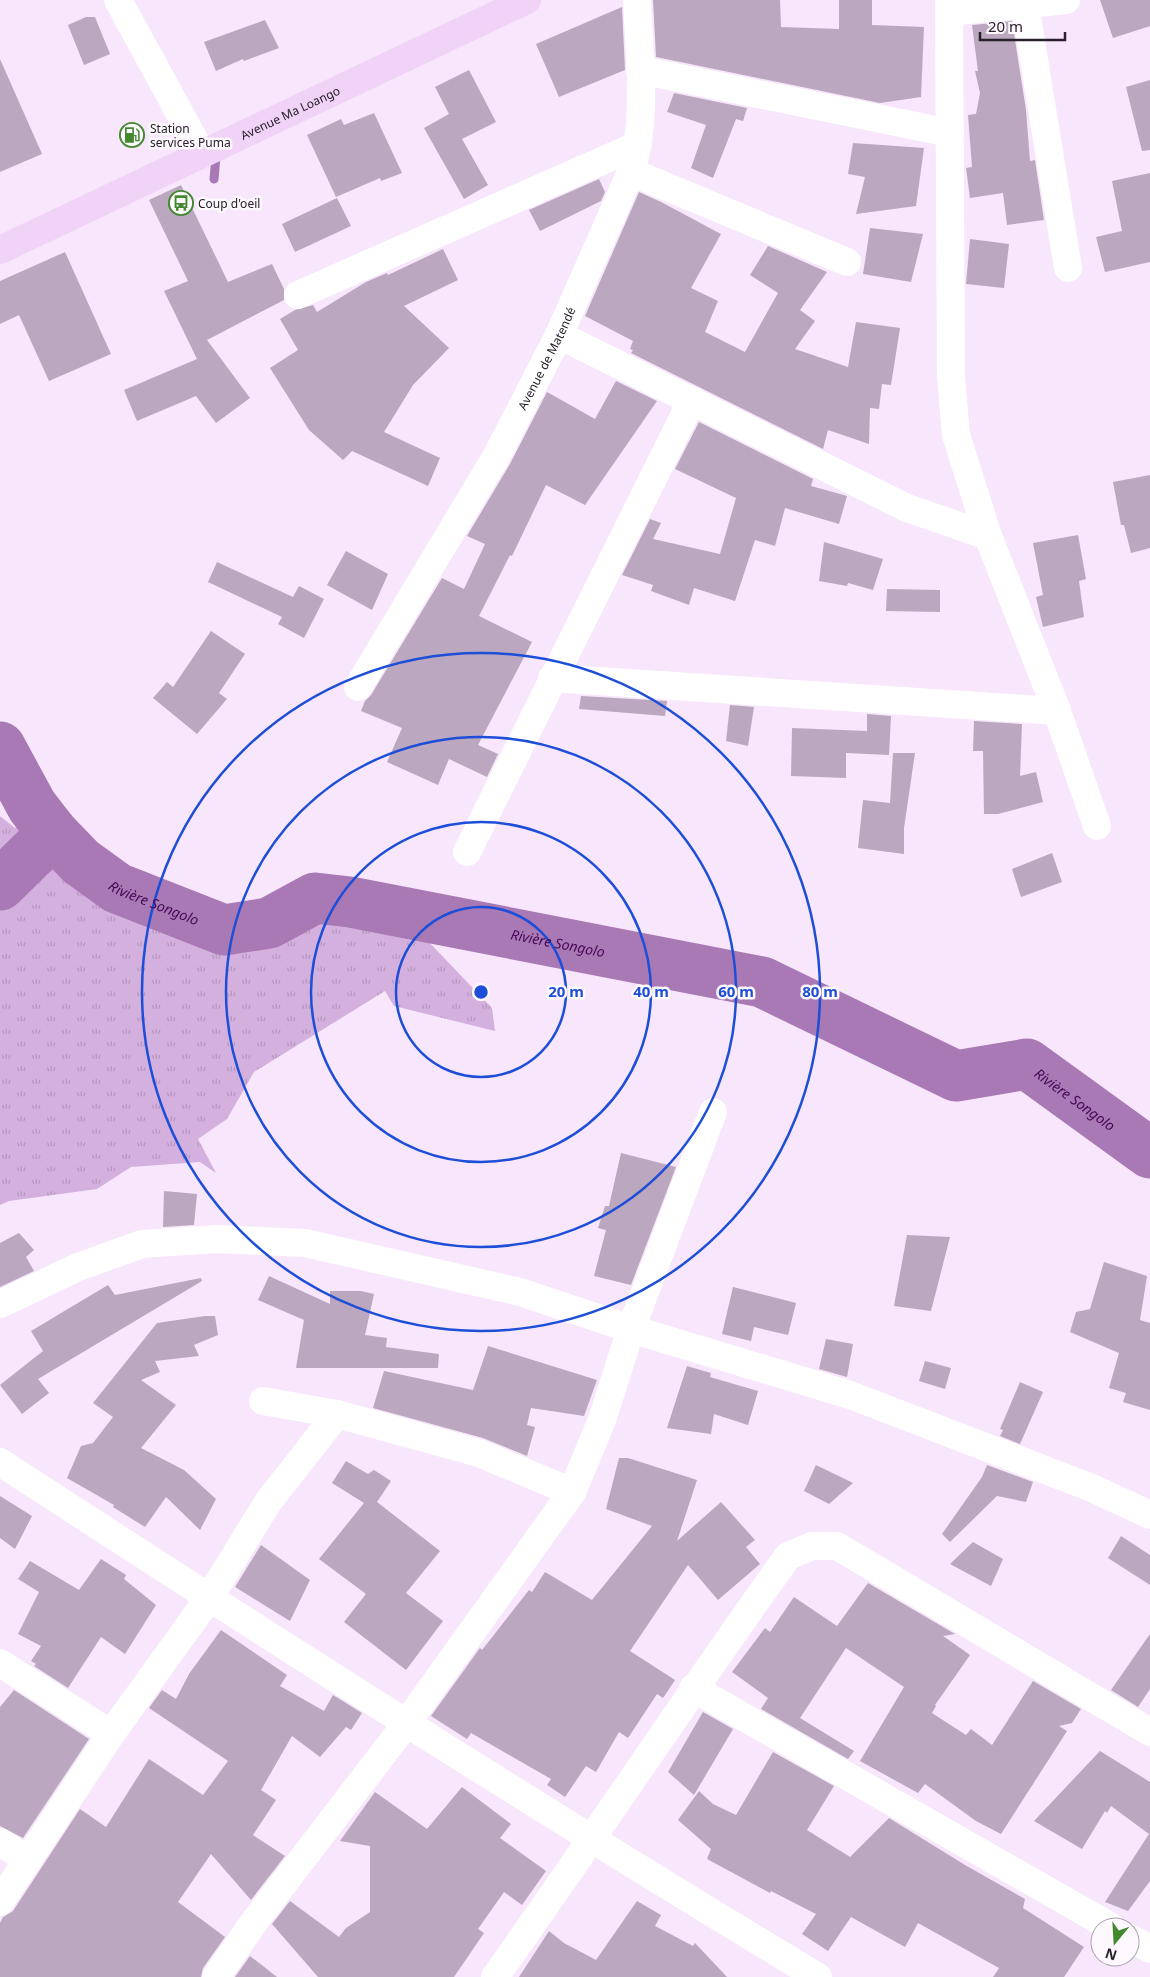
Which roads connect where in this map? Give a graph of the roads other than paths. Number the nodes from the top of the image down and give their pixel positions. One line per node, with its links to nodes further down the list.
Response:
1 (118, 0): 10 (street)
2 (527, 0): 10 (main road, Avenue Ma Loango)
3 (637, 0): 7 (street, Avenue de Matendé)
4 (1066, 0): 5 (street)
5 (1025, 4): 6 (street); 14 (street)
6 (949, 6): 8 (street)
7 (640, 70): 8 (street); 9 (street, Avenue de Matendé)
8 (950, 132): 18 (street)
9 (638, 144): 11 (street, Avenue de Matendé); 15 (street)
10 (202, 154): 12 (main road, Avenue Ma Loango)
11 (631, 172): 13 (street); 16 (street, Avenue de Matendé)
12 (0, 250)
13 (847, 262)
14 (1068, 268)
15 (298, 295)
16 (559, 335): 17 (street); 20 (street, Avenue de Matendé)
17 (692, 400): 18 (street); 19 (street)
18 (988, 536): 21 (street)
19 (552, 678): 21 (street); 23 (street)
20 (358, 687)
21 (1057, 711): 22 (street)
22 (1097, 826)
23 (467, 852)
24 (713, 1112): 26 (street)
25 (0, 1304): 26 (street)
26 (631, 1329): 30 (street); 31 (street)
27 (264, 1401): 28 (street)
28 (337, 1414): 30 (street); 32 (street)
29 (0, 1462): 32 (street)
30 (572, 1492): 35 (street)
31 (1150, 1515)
32 (209, 1598): 35 (street); 37 (street)
33 (0, 1663): 37 (street)
34 (693, 1688): 36 (street); 38 (street); 42 (street)
35 (406, 1724): 38 (street); 43 (street)
36 (1150, 1732)
37 (111, 1734): 40 (street)
38 (592, 1841): 44 (street); 45 (street)
39 (0, 1842): 40 (street)
40 (28, 1860): 41 (street)
41 (0, 1902)
42 (1094, 1917)
43 (216, 1977)
44 (495, 1977)
45 (818, 1977)

